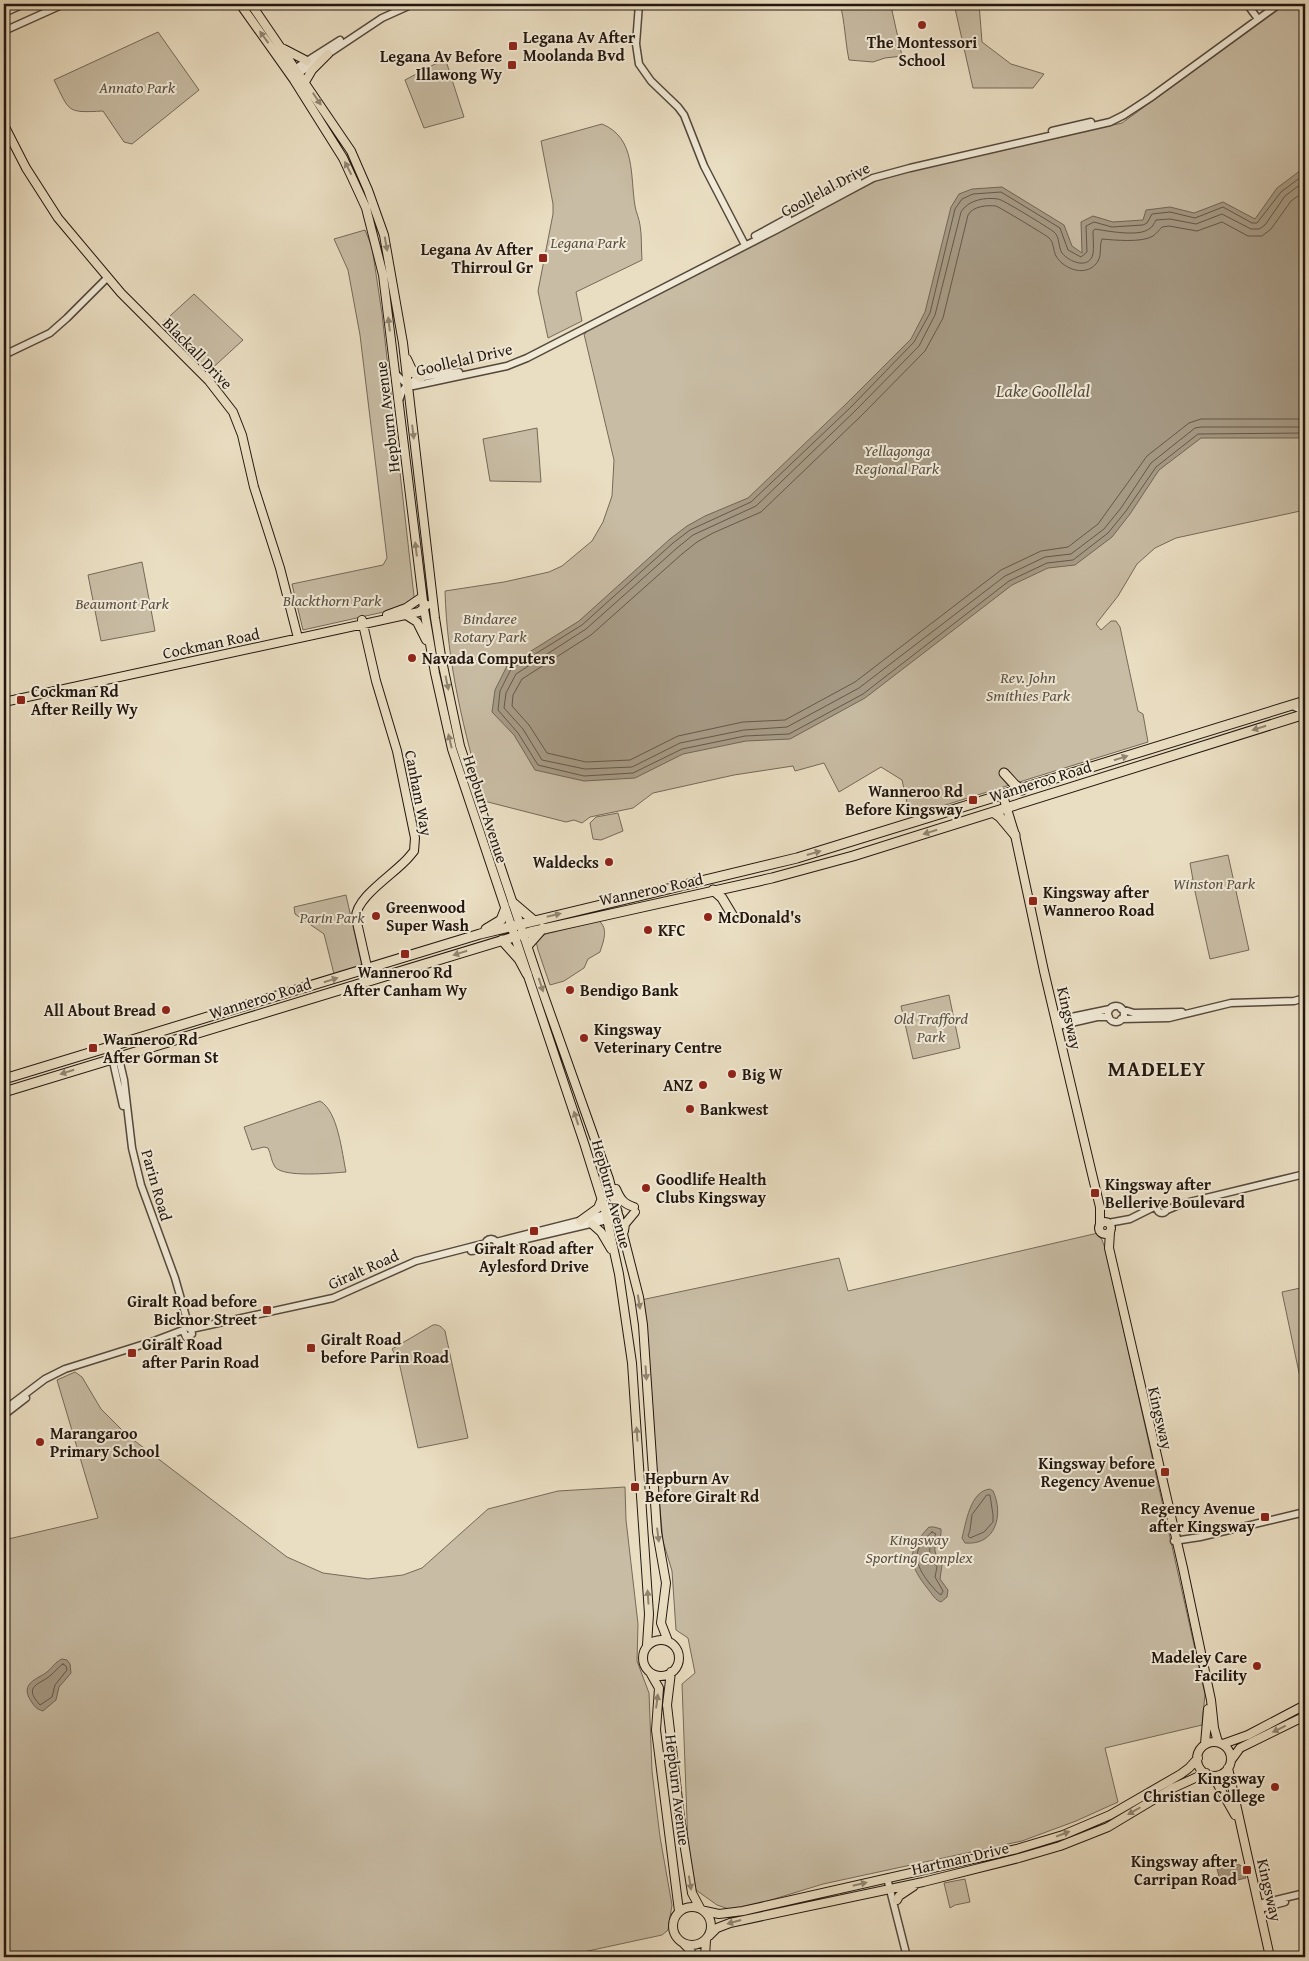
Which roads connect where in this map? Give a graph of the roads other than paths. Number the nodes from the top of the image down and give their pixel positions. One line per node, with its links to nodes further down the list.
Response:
1 (24, 4): 12 (street)
2 (64, 4): 14 (street)
3 (240, 4): 18 (main road, Hepburn Avenue, one-way to 3)
4 (251, 4): 15 (main road, Hepburn Avenue)
5 (402, 4): 17 (street)
6 (413, 4): 16 (street)
7 (640, 4): 24 (street)
8 (1247, 4): 13 (street)
9 (1252, 4): 13 (street)
10 (1273, 4): 13 (street, Goollelal Drive)
11 (1279, 4): 13 (street, Goollelal Drive)
12 (4, 13)
13 (1258, 16): 24 (street, Goollelal Drive)
14 (4, 31)
15 (279, 44): 17 (main road); 19 (main road, Hepburn Avenue)
16 (328, 54): 19 (street); 21 (main road)
17 (307, 62): 19 (street)
18 (288, 71): 19 (street); 20 (main road, Hepburn Avenue)
19 (298, 71): 20 (street); 21 (main road, Hepburn Avenue)
20 (294, 80): 29 (main road, Hepburn Avenue, one-way to 20)
21 (305, 82): 26 (main road, Hepburn Avenue, one-way to 26)
22 (4, 125): 25 (main road, Blackall Drive)
23 (4, 134): 25 (main road, Blackall Drive)
24 (745, 243): 30 (street, Goollelal Drive); 31 (street, Goollelal Drive)
25 (105, 277): 27 (street); 28 (street); 40 (main road, Blackall Drive)
26 (403, 343): 30 (main road); 31 (main road, Hepburn Avenue)
27 (4, 351)
28 (4, 355)
29 (396, 373): 31 (street, Goollelal Drive); 32 (main road, Hepburn Avenue)
30 (421, 378): 31 (street, Goollelal Drive)
31 (407, 384): 32 (street, Goollelal Drive); 33 (main road, Hepburn Avenue, one-way to 33)
32 (399, 401): 34 (main road, Hepburn Avenue, one-way to 32)
33 (432, 591): 35 (main road); 38 (main road, Hepburn Avenue)
34 (422, 597): 35 (main road, Hepburn Avenue); 36 (main road)
35 (424, 609): 36 (main road, Cockman Road); 37 (main road, Cockman Road); 38 (main road); 41 (main road, Hepburn Avenue)
36 (387, 615): 39 (main road, Cockman Road)
37 (406, 615): 39 (main road, Cockman Road); 41 (main road)
38 (435, 618): 59 (main road, Hepburn Avenue, one-way to 59)
39 (364, 622): 40 (main road, Cockman Road); 71 (main road, Canham Way)
40 (295, 637): 42 (main road, Cockman Road); 44 (main road, Cockman Road)
41 (430, 646): 61 (main road, Hepburn Avenue, one-way to 41)
42 (4, 698)
43 (1305, 701): 45 (highway, Wanneroo Road)
44 (4, 702)
45 (1291, 705): 46 (street); 48 (highway, Wanneroo Road, one-way to 45)
46 (1305, 713): 50 (highway, Wanneroo Road, one-way to 50)
47 (1004, 773): 48 (highway)
48 (1022, 790): 49 (highway, Wanneroo Road)
49 (1006, 795): 50 (main road, Kingsway); 52 (highway, Wanneroo Road)
50 (1009, 806): 51 (highway, Wanneroo Road); 54 (main road, Kingsway)
51 (993, 812): 53 (highway, Wanneroo Road); 54 (highway)
52 (936, 816): 53 (highway); 55 (highway, Wanneroo Road, one-way to 52)
53 (947, 826): 56 (highway, Wanneroo Road, one-way to 56)
54 (1015, 835): 80 (main road, Kingsway)
55 (797, 858): 56 (highway); 58 (highway, Wanneroo Road)
56 (727, 888): 57 (highway, Wanneroo Road); 58 (highway)
57 (713, 890): 62 (highway, Wanneroo Road); 63 (highway)
58 (658, 892): 60 (highway, Wanneroo Road)
59 (513, 903): 64 (highway); 65 (main road, Hepburn Avenue)
60 (583, 909): 62 (highway); 64 (highway, Wanneroo Road, one-way to 60)
61 (505, 910): 65 (main road, Hepburn Avenue); 67 (highway)
62 (609, 913): 66 (highway, Wanneroo Road)
63 (734, 918)
64 (533, 920): 65 (highway, Wanneroo Road)
65 (516, 925): 67 (highway, Wanneroo Road); 68 (main road, Hepburn Avenue)
66 (543, 928): 68 (highway, Wanneroo Road); 70 (highway)
67 (480, 934): 71 (highway, Wanneroo Road)
68 (519, 935): 69 (highway, Wanneroo Road); 70 (main road, Hepburn Avenue); 72 (main road, Hepburn Avenue)
69 (502, 940): 72 (highway); 73 (highway, Wanneroo Road, one-way to 73)
70 (528, 945): 86 (main road, Hepburn Avenue, one-way to 86)
71 (370, 968): 73 (main road, Canham Way); 81 (highway, Wanneroo Road, one-way to 71)
72 (528, 974): 87 (main road, Hepburn Avenue, one-way to 72)
73 (373, 979): 82 (highway, Wanneroo Road)
74 (1305, 998): 77 (street)
75 (1110, 1009): 76 (street); 78 (street); 80 (street)
76 (1121, 1009): 77 (street); 79 (street)
77 (1188, 1012): 79 (street)
78 (1109, 1016): 79 (street); 80 (street)
79 (1121, 1019)
80 (1058, 1023): 92 (main road, Kingsway)
81 (113, 1047): 82 (street, Parin Road); 83 (highway, Wanneroo Road)
82 (116, 1058): 84 (highway, Wanneroo Road, one-way to 84); 96 (street, Parin Road)
83 (4, 1080)
84 (4, 1092)
85 (1305, 1174): 92 (street)
86 (609, 1179): 88 (main road, Hepburn Avenue); 93 (main road)
87 (602, 1198): 89 (main road, Hepburn Avenue); 90 (main road)
88 (619, 1214): 89 (street); 93 (main road, Hepburn Avenue)
89 (607, 1218): 90 (street); 91 (street); 95 (main road, Hepburn Avenue)
90 (580, 1221): 94 (street)
91 (592, 1224): 94 (street); 95 (main road)
92 (1106, 1228): 100 (main road, Kingsway)
93 (624, 1235): 101 (main road, Hepburn Avenue, one-way to 101)
94 (497, 1244): 96 (street, Giralt Road)
95 (616, 1257): 102 (main road, Hepburn Avenue, one-way to 95)
96 (187, 1330): 97 (street, Giralt Road); 98 (street, Giralt Road)
97 (4, 1410)
98 (4, 1415)
99 (1305, 1512): 100 (street)
100 (1176, 1543): 105 (main road, Kingsway)
101 (668, 1641): 102 (main road); 103 (main road)
102 (647, 1645): 104 (main road)
103 (672, 1672): 104 (main road); 122 (main road, Hepburn Avenue, one-way to 122)
104 (651, 1674): 123 (main road, Hepburn Avenue, one-way to 104)
105 (1208, 1687): 108 (main road, Kingsway); 109 (main road, Kingsway)
106 (1305, 1705): 108 (main road)
107 (1305, 1716): 111 (main road, one-way to 111)
108 (1220, 1743): 109 (main road); 111 (main road)
109 (1205, 1744): 110 (main road)
110 (1198, 1758): 113 (main road); 115 (main road, Hartman Drive, one-way to 110)
111 (1232, 1759): 112 (main road)
112 (1228, 1768): 113 (main road); 114 (main road, Kingsway)
113 (1209, 1774): 114 (main road, Kingsway); 116 (main road, Hartman Drive, one-way to 116)
114 (1242, 1834): 121 (main road, Kingsway)
115 (889, 1878): 117 (street); 122 (main road, Hartman Drive, one-way to 115)
116 (923, 1882): 117 (main road, Hartman Drive); 120 (main road)
117 (892, 1888): 120 (street); 124 (street); 125 (main road, Hartman Drive, one-way to 125)
118 (1305, 1894): 121 (street)
119 (1305, 1898): 121 (street)
120 (897, 1900): 124 (street)
121 (1260, 1906): 127 (main road, Kingsway)
122 (702, 1910): 123 (main road); 125 (main road)
123 (679, 1911): 126 (main road)
124 (898, 1921): 130 (street)
125 (707, 1938): 126 (main road); 129 (main road)
126 (684, 1944): 128 (main road)
127 (1271, 1956)
128 (693, 1957)
129 (705, 1957)
130 (907, 1957)

